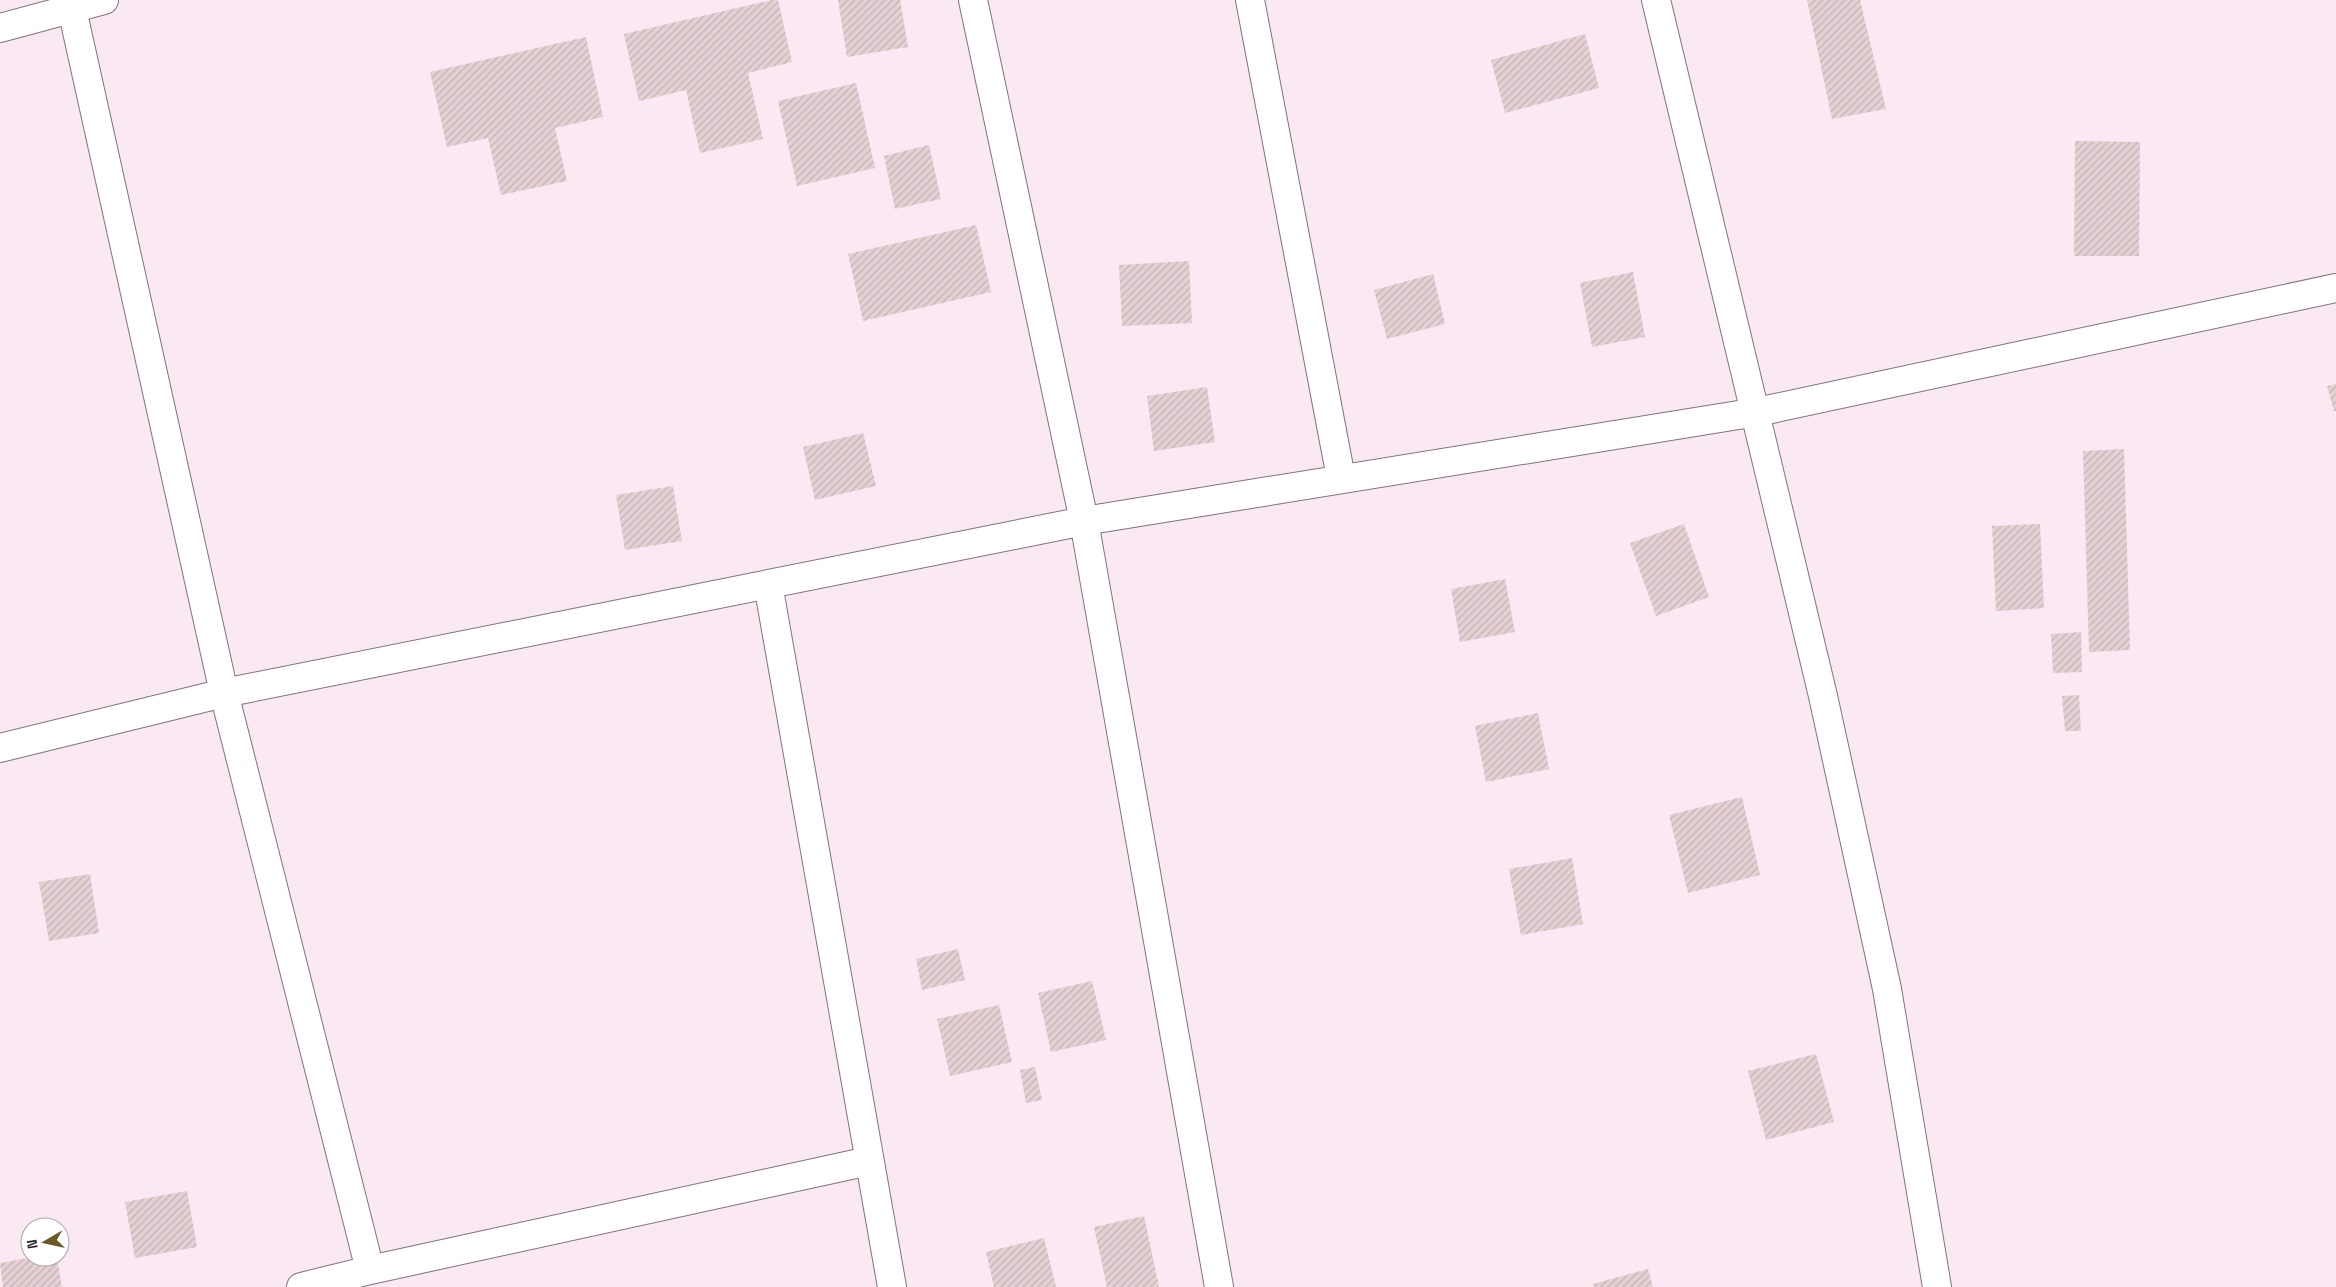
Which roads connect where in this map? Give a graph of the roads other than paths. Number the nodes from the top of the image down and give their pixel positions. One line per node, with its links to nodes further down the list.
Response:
1 (104, 0): 5 (street)
2 (973, 0): 10 (street)
3 (1250, 0): 9 (street)
4 (1656, 0): 8 (street)
5 (70, 4): 6 (street); 12 (street)
6 (0, 28)
7 (2336, 288): 8 (street)
8 (1757, 412): 9 (street); 19 (street)
9 (1340, 478): 10 (street)
10 (1084, 521): 11 (street); 18 (street)
11 (768, 584): 12 (street); 14 (street)
12 (224, 693): 13 (street); 15 (street)
13 (0, 748)
14 (869, 1161): 15 (street); 17 (street)
15 (370, 1270): 16 (street)
16 (301, 1287)
17 (892, 1287)
18 (1219, 1287)
19 (1937, 1287)

